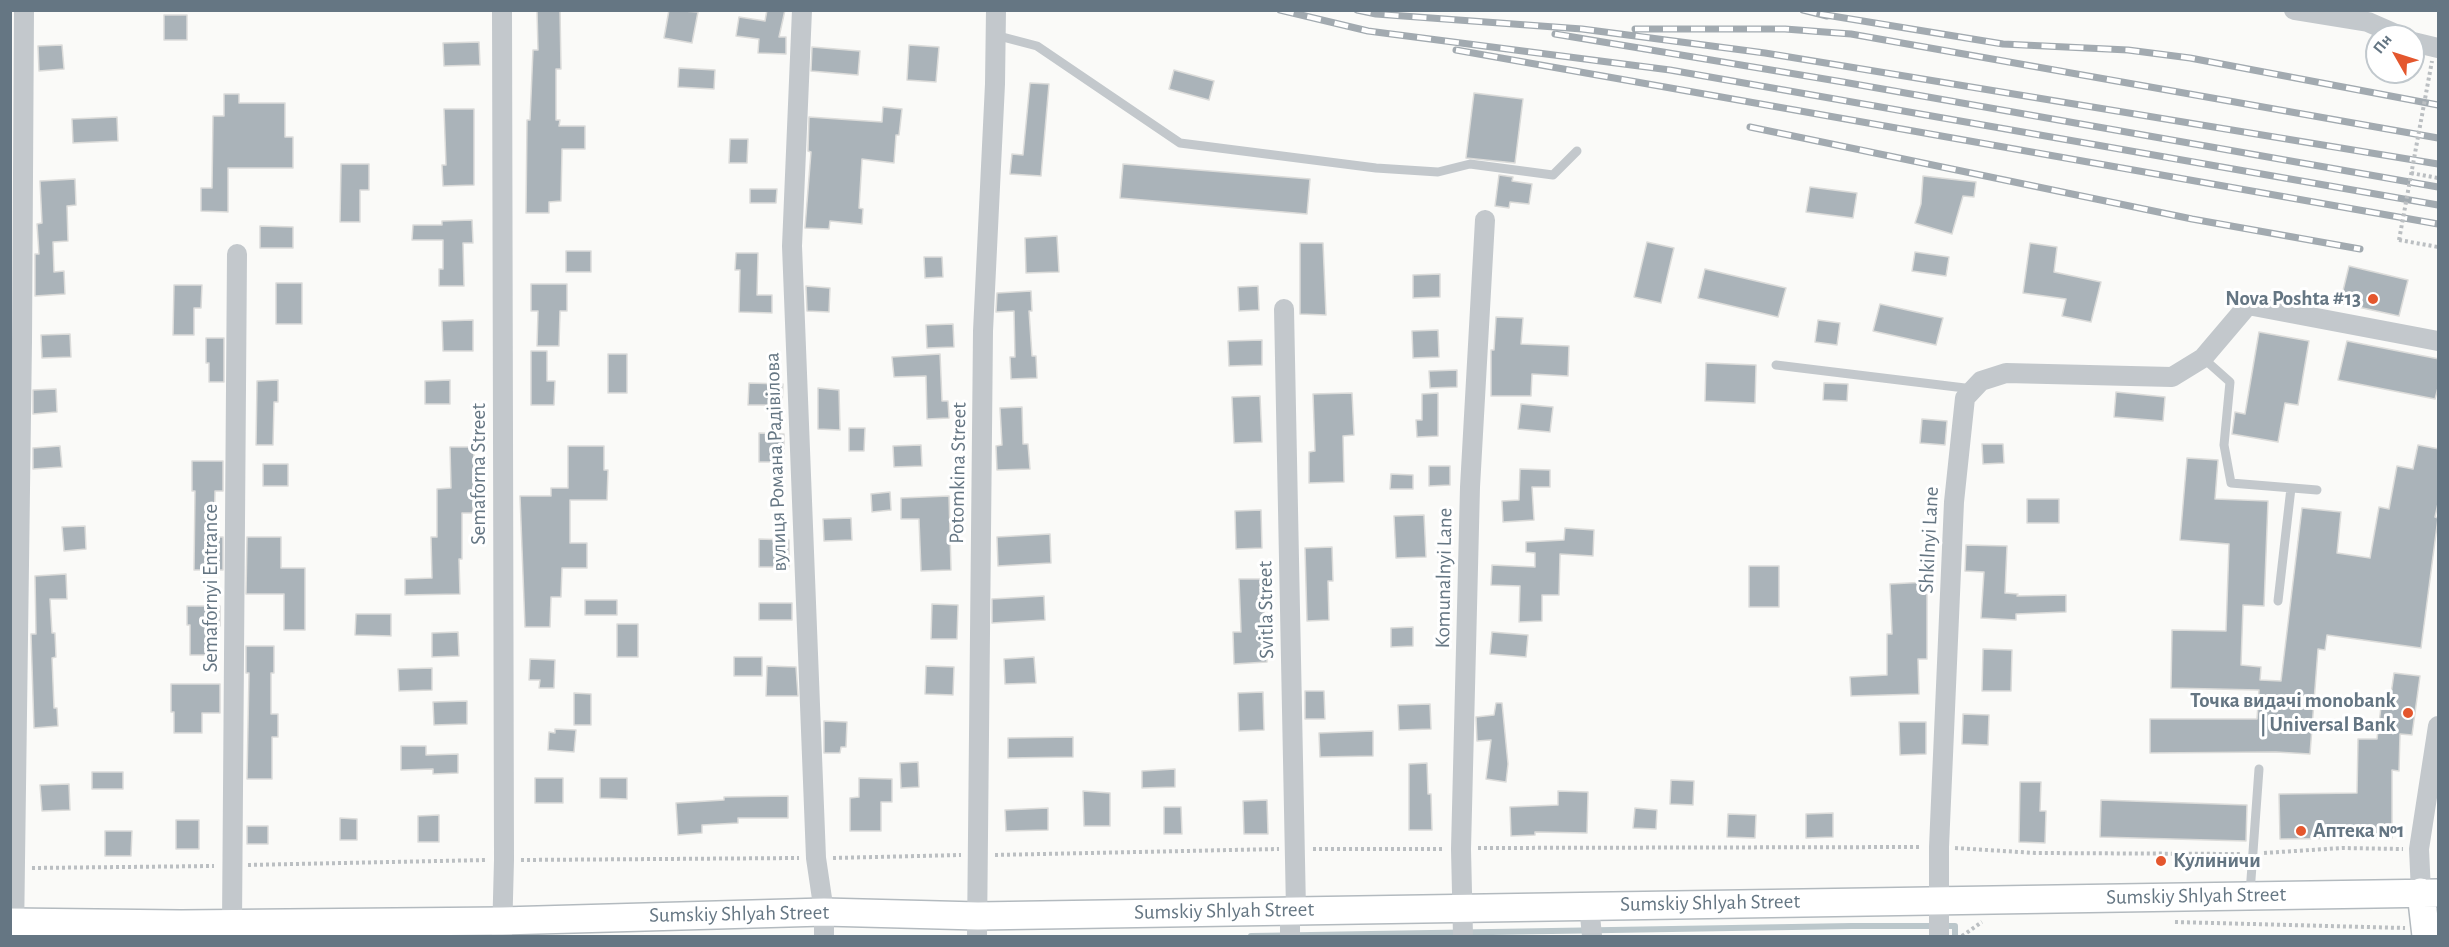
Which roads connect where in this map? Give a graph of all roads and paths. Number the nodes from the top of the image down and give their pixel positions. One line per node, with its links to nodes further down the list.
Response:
1 (24, 10): 17 (street)
2 (502, 10): 33 (street, Semaforna Street)
3 (802, 10): 32 (street, вулиця Романа Радівілова)
4 (996, 10): 7 (street, Potomkina Street)
5 (2294, 10): 6 (street)
6 (2373, 24)
7 (995, 35): 9 (lane); 31 (street, Potomkina Street)
8 (2435, 54): 10 (path, bridge)
9 (1577, 151)
10 (2411, 173): 11 (path); 13 (path, bridge)
11 (2439, 178)
12 (1485, 220): 28 (street, Komunalnyi Lane)
13 (2439, 247)
14 (237, 254): 34 (street, Semafornyi Entrance)
15 (1284, 309): 27 (street, Svitla Street)
16 (2439, 340): 18 (street)
17 (16, 341): 35 (street)
18 (2203, 358): 20 (street); 21 (lane)
19 (1776, 365): 20 (lane)
20 (1973, 389): 26 (street, Shkilnyi Lane)
21 (2291, 488): 22 (lane); 23 (lane)
22 (2318, 490)
23 (2278, 601)
24 (2439, 726): 29 (street)
25 (2259, 768): 30 (lane)
26 (1939, 846): 28 (path); 30 (path); 38 (street, Shkilnyi Lane)
27 (1295, 849): 28 (path); 31 (path); 41 (street, Svitla Street)
28 (1461, 849): 40 (street, Komunalnyi Lane)
29 (2419, 849): 30 (path); 36 (street)
30 (2253, 854): 37 (lane)
31 (977, 855): 32 (path); 45 (street, Potomkina Street)
32 (816, 858): 33 (path); 44 (street, вулиця Романа Радівілова)
33 (504, 860): 34 (path); 47 (street, Semaforna Street)
34 (234, 866): 35 (path); 43 (street, Semafornyi Entrance)
35 (15, 868): 46 (street)
36 (2430, 893): 37 (main road, Sumskiy Shlyah Street); 49 (main road)
37 (2250, 895): 38 (main road, Sumskiy Shlyah Street)
38 (1940, 900): 39 (main road, Sumskiy Shlyah Street); 53 (street, Shkilnyi Lane)
39 (1589, 905): 40 (main road, Sumskiy Shlyah Street); 52 (street)
40 (1463, 907): 41 (main road, Sumskiy Shlyah Street); 51 (street, Komunalnyi Lane)
41 (1293, 910): 45 (main road, Sumskiy Shlyah Street); 50 (street, Svitla Street)
42 (2164, 921): 49 (path)
43 (232, 923): 47 (main road, Sumskiy Shlyah Street); 48 (main road, Sumskiy Shlyah Street)
44 (824, 924): 45 (main road, Sumskiy Shlyah Street); 47 (main road, Sumskiy Shlyah Street)
45 (978, 926)
46 (13, 927): 48 (main road, Sumskiy Shlyah Street)
47 (502, 929)
48 (181, 930)
49 (2426, 933)
50 (1290, 936)
51 (1463, 936)
52 (1592, 936)
53 (1939, 936)

